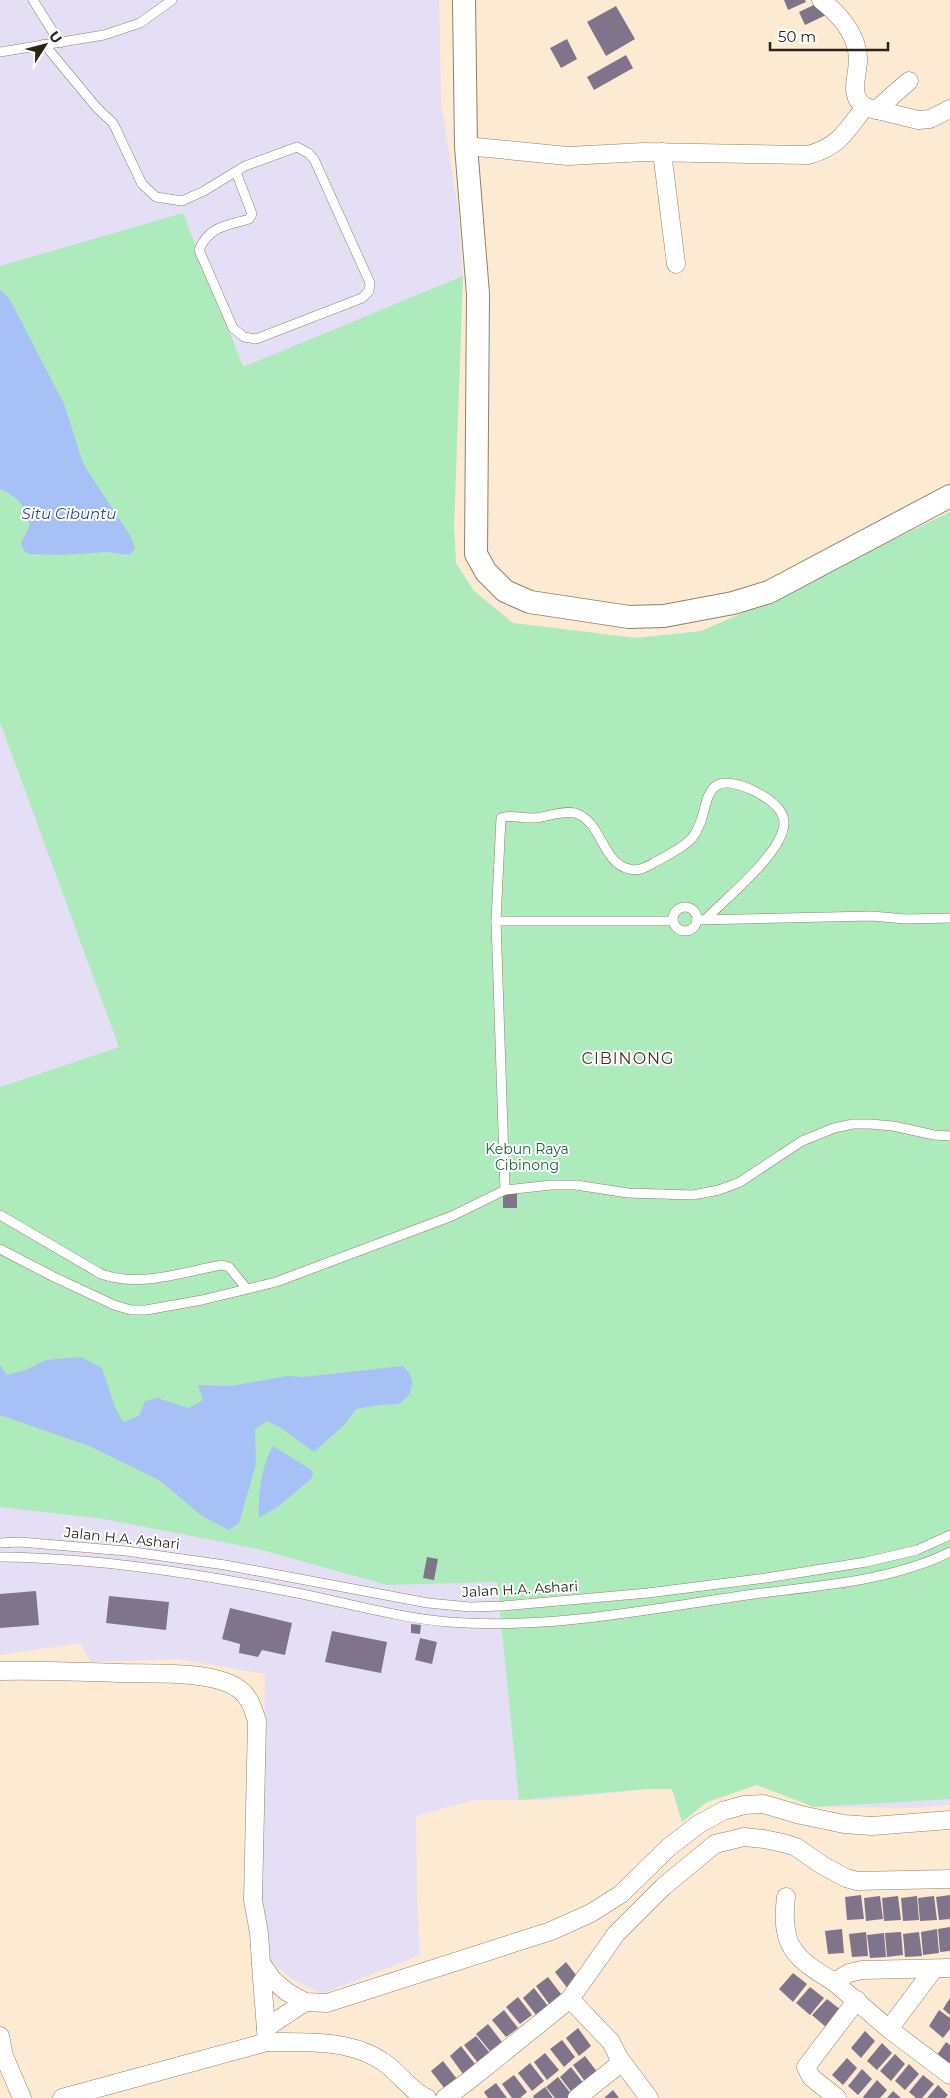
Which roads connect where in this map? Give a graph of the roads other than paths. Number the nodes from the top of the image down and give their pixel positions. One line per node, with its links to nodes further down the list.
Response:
1 (33, 0): 5 (lane)
2 (172, 0): 5 (lane)
3 (464, 0): 11 (street)
4 (821, 0): 9 (street)
5 (60, 43): 6 (lane)
6 (44, 44): 7 (lane); 13 (lane)
7 (0, 52)
8 (909, 81): 9 (street)
9 (870, 109): 10 (street); 12 (street)
10 (950, 109)
11 (466, 146): 12 (street); 15 (street)
12 (662, 152): 14 (street)
13 (236, 172): 13 (lane)
14 (676, 264)
15 (950, 496)
16 (707, 918): 17 (lane); 18 (lane); 19 (lane)
17 (950, 918)
18 (697, 920): 20 (lane); 20 (lane)
19 (496, 921): 20 (lane); 22 (lane)
20 (673, 921)
21 (950, 1136): 22 (lane)
22 (505, 1190): 25 (lane)
23 (0, 1215): 25 (lane)
24 (0, 1249): 25 (lane)
25 (246, 1288)
26 (950, 1535): 30 (lane, Jalan H.A. Ashari)
27 (0, 1543): 29 (lane, Jalan H.A. Ashari)
28 (950, 1552): 33 (lane, Jalan H.A. Ashari)
29 (163, 1556): 32 (lane); 34 (lane, Jalan H.A. Ashari)
30 (894, 1556): 33 (lane); 34 (lane, Jalan H.A. Ashari)
31 (0, 1557): 32 (lane, Jalan H.A. Ashari)
32 (161, 1570): 35 (lane, Jalan H.A. Ashari)
33 (896, 1571): 35 (lane, Jalan H.A. Ashari)
34 (448, 1606): 35 (lane)
35 (446, 1622)
36 (0, 1671): 40 (street)
37 (950, 1820): 45 (street)
38 (950, 1879): 43 (street)
39 (786, 1897): 42 (street)
40 (261, 1963): 45 (street); 47 (street)
41 (942, 1968): 42 (street); 46 (street)
42 (834, 1982): 44 (street)
43 (570, 1999): 49 (street); 54 (street)
44 (857, 2000): 46 (street); 57 (street)
45 (306, 2002): 47 (street)
46 (889, 2028): 50 (street)
47 (266, 2035): 51 (street); 53 (street)
48 (0, 2036): 52 (street)
49 (619, 2058): 55 (street); 56 (street)
50 (950, 2075)
51 (422, 2097)
52 (22, 2098)
53 (62, 2098)
54 (445, 2098)
55 (577, 2098)
56 (650, 2098)
57 (837, 2098)

